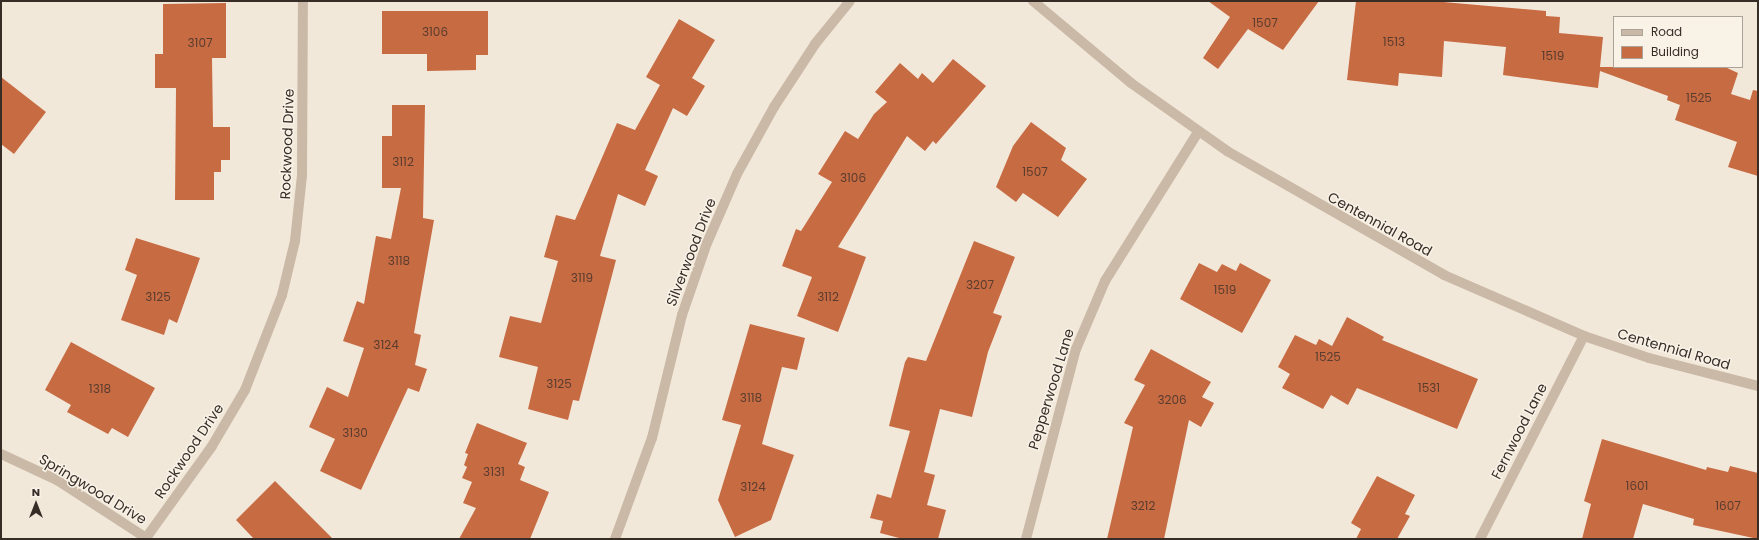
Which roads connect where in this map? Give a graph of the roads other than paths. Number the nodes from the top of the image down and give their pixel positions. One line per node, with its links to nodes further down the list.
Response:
1 (303, 1): 8 (street, Rockwood Drive)
2 (850, 1): 9 (street, Silverwood Drive)
3 (1032, 1): 4 (street, Centennial Road)
4 (1198, 132): 5 (street, Centennial Road); 10 (street, Pepperwood Lane)
5 (1584, 336): 6 (street, Centennial Road); 11 (street, Fernwood Lane)
6 (1758, 386)
7 (1, 454): 8 (street, Springwood Drive)
8 (147, 538)
9 (615, 539)
10 (1026, 539)
11 (1480, 539)

